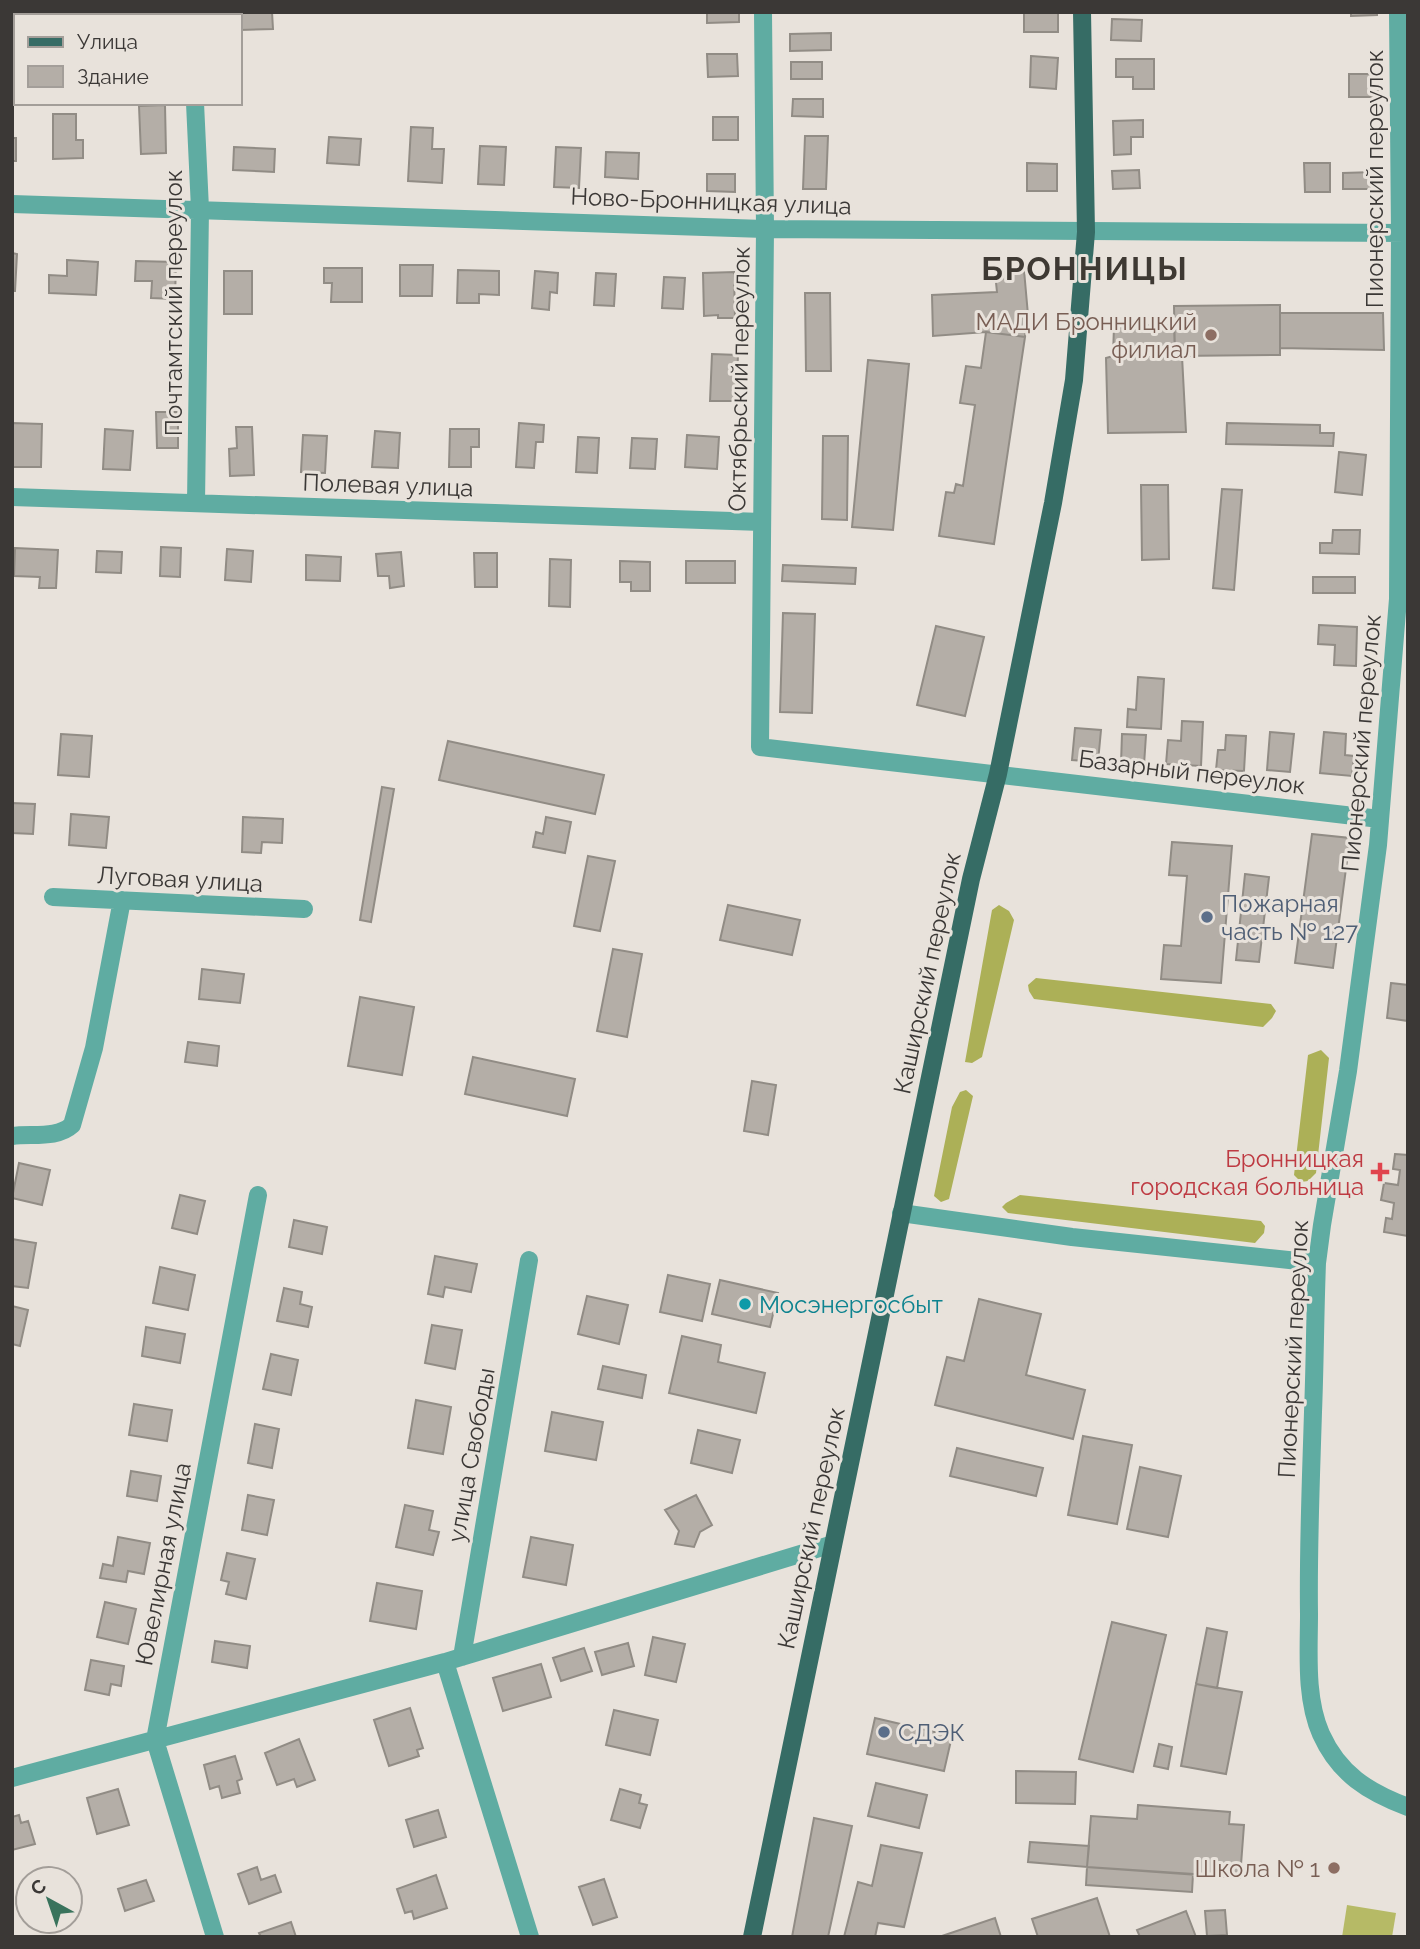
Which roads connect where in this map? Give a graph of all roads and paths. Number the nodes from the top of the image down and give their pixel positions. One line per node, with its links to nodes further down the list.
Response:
1 (763, 12): 7 (street, Октябрьский переулок)
2 (1082, 12): 8 (main road, Каширский переулок)
3 (1398, 12): 9 (street, Пионерский переулок)
4 (195, 105): 6 (street, Почтамтский переулок)
5 (12, 204): 6 (street, Ново-Бронницкая улица)
6 (201, 209): 7 (street, Ново-Бронницкая улица); 11 (street, Почтамтский переулок)
7 (765, 229): 8 (street, Ново-Бронницкая улица); 12 (street, Октябрьский переулок)
8 (1086, 232): 9 (street, Ново-Бронницкая улица); 14 (main road, Каширский переулок)
9 (1404, 234): 15 (street, Пионерский переулок)
10 (12, 497): 11 (street, Полевая улица)
11 (195, 503): 12 (street, Полевая улица)
12 (762, 523): 13 (street, Октябрьский переулок)
13 (760, 747): 14 (street, Базарный переулок)
14 (998, 774): 15 (street, Базарный переулок); 21 (main road, Каширский переулок)
15 (1380, 820): 23 (street, Пионерский переулок)
16 (53, 897): 17 (street, Луговая улица)
17 (122, 900): 18 (street, Луговая улица); 19 (street)
18 (304, 909)
19 (12, 1136)
20 (258, 1195): 26 (street, Ювелирная улица)
21 (901, 1213): 23 (street); 24 (main road, Каширский переулок)
22 (528, 1260): 25 (street, улица Свободы)
23 (1317, 1263): 28 (street, Пионерский переулок)
24 (833, 1544): 25 (street); 31 (main road, Каширский переулок)
25 (453, 1660): 26 (street); 30 (street, улица Свободы)
26 (155, 1740): 27 (street); 29 (street, Ювелирная улица)
27 (12, 1778)
28 (1408, 1807)
29 (215, 1937)
30 (530, 1937)
31 (752, 1937)

